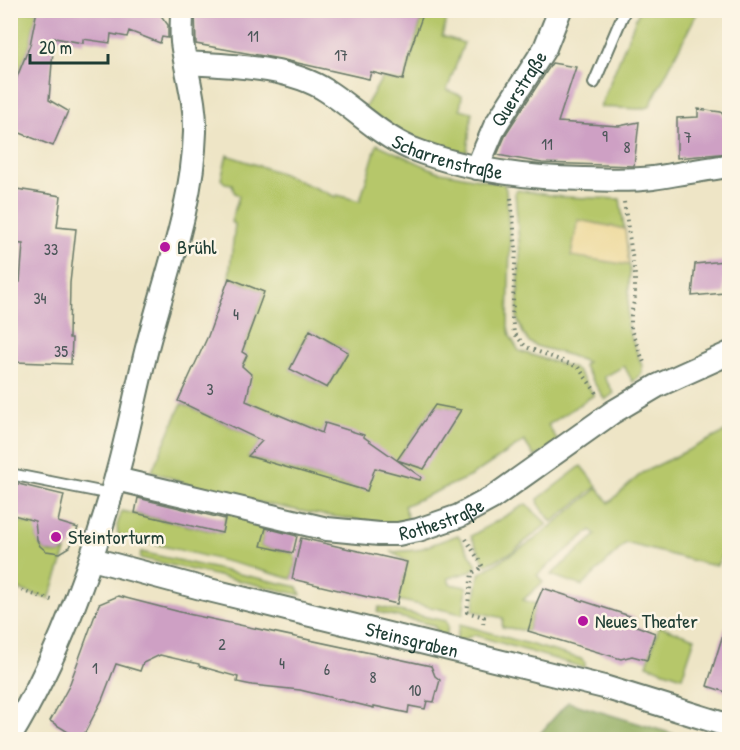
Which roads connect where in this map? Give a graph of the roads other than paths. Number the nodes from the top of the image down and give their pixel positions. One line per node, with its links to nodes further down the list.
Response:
1 (182, 10): 4 (street)
2 (560, 10): 7 (street, Querstraße)
3 (625, 10): 5 (lane)
4 (186, 63): 7 (street, Scharrenstraße); 10 (street)
5 (594, 83)
6 (729, 166): 7 (street, Scharrenstraße)
7 (477, 168)
8 (729, 353): 10 (street, Rothestraße)
9 (10, 474): 10 (lane)
10 (114, 487): 11 (street)
11 (92, 559): 12 (street, Steinsgraben); 13 (street)
12 (729, 726)
13 (10, 737)

